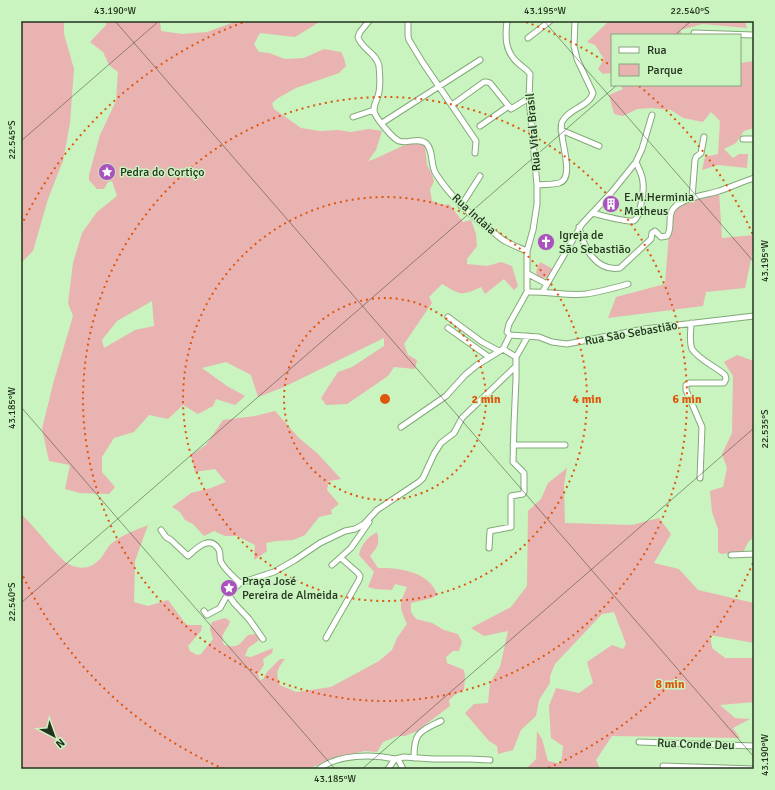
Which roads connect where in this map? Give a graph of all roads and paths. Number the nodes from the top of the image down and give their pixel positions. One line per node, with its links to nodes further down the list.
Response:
1 (369, 21): 16 (street)
2 (408, 21): 12 (street)
3 (507, 21): 13 (street, Rua Vital Brasil)
4 (550, 21): 10 (street)
5 (575, 21): 21 (street)
6 (694, 33): 7 (street)
7 (724, 34)
8 (741, 35): 9 (street)
9 (754, 35)
10 (528, 38)
11 (480, 60): 12 (street)
12 (440, 87): 14 (street); 19 (street)
13 (529, 98): 15 (street); 30 (street, Rua Vital Brasil)
14 (452, 105): 15 (street); 26 (street)
15 (510, 107): 20 (street)
16 (374, 110): 18 (street); 19 (street, Rua Indaia)
17 (652, 115): 27 (street)
18 (353, 117)
19 (382, 123): 32 (street, Rua Indaia)
20 (480, 126)
21 (561, 130): 25 (street); 30 (street)
22 (704, 138): 31 (street)
23 (743, 139): 24 (street)
24 (754, 139)
25 (599, 146)
26 (475, 153)
27 (636, 162): 33 (street); 33 (street)
28 (480, 176): 32 (street)
29 (754, 178): 31 (street)
30 (537, 185): 35 (street, Rua Vital Brasil)
31 (692, 198): 34 (street)
32 (461, 206): 35 (street, Rua Indaia)
33 (592, 213): 34 (street)
34 (579, 228): 37 (street)
35 (528, 251): 36 (street, Rua Vital Brasil)
36 (528, 274): 37 (street); 40 (street, Rua Vital Brasil)
37 (547, 284): 39 (street)
38 (628, 284): 39 (street)
39 (542, 291): 40 (street)
40 (527, 292): 45 (street)
41 (448, 316): 47 (street)
42 (754, 316): 43 (street, Rua São Sebastião)
43 (691, 323): 46 (street, Rua São Sebastião); 54 (street)
44 (448, 328): 48 (street)
45 (510, 336): 46 (street, Rua São Sebastião); 47 (street)
46 (528, 336): 49 (street)
47 (501, 350): 48 (street); 49 (street)
48 (489, 357): 51 (street)
49 (516, 357): 50 (street)
50 (515, 367): 52 (street); 55 (street)
51 (401, 427)
52 (513, 445): 53 (street); 57 (street)
53 (565, 445)
54 (700, 478)
55 (372, 515): 60 (street); 62 (street)
56 (160, 530): 62 (street)
57 (489, 548)
58 (754, 554): 59 (street)
59 (731, 555)
60 (341, 558): 61 (street); 65 (street)
61 (332, 565)
62 (240, 583): 63 (street)
63 (228, 594): 64 (street); 66 (street)
64 (204, 611)
65 (326, 638)
66 (263, 639)
67 (441, 721): 70 (street)
68 (638, 742): 69 (street, Rua Conde Deu)
69 (754, 746)
70 (414, 758): 71 (street); 72 (street)
71 (396, 759): 74 (street); 75 (street); 76 (street)
72 (490, 760)
73 (663, 766): 77 (street)
74 (319, 769)
75 (388, 769)
76 (403, 769)
77 (754, 769)

